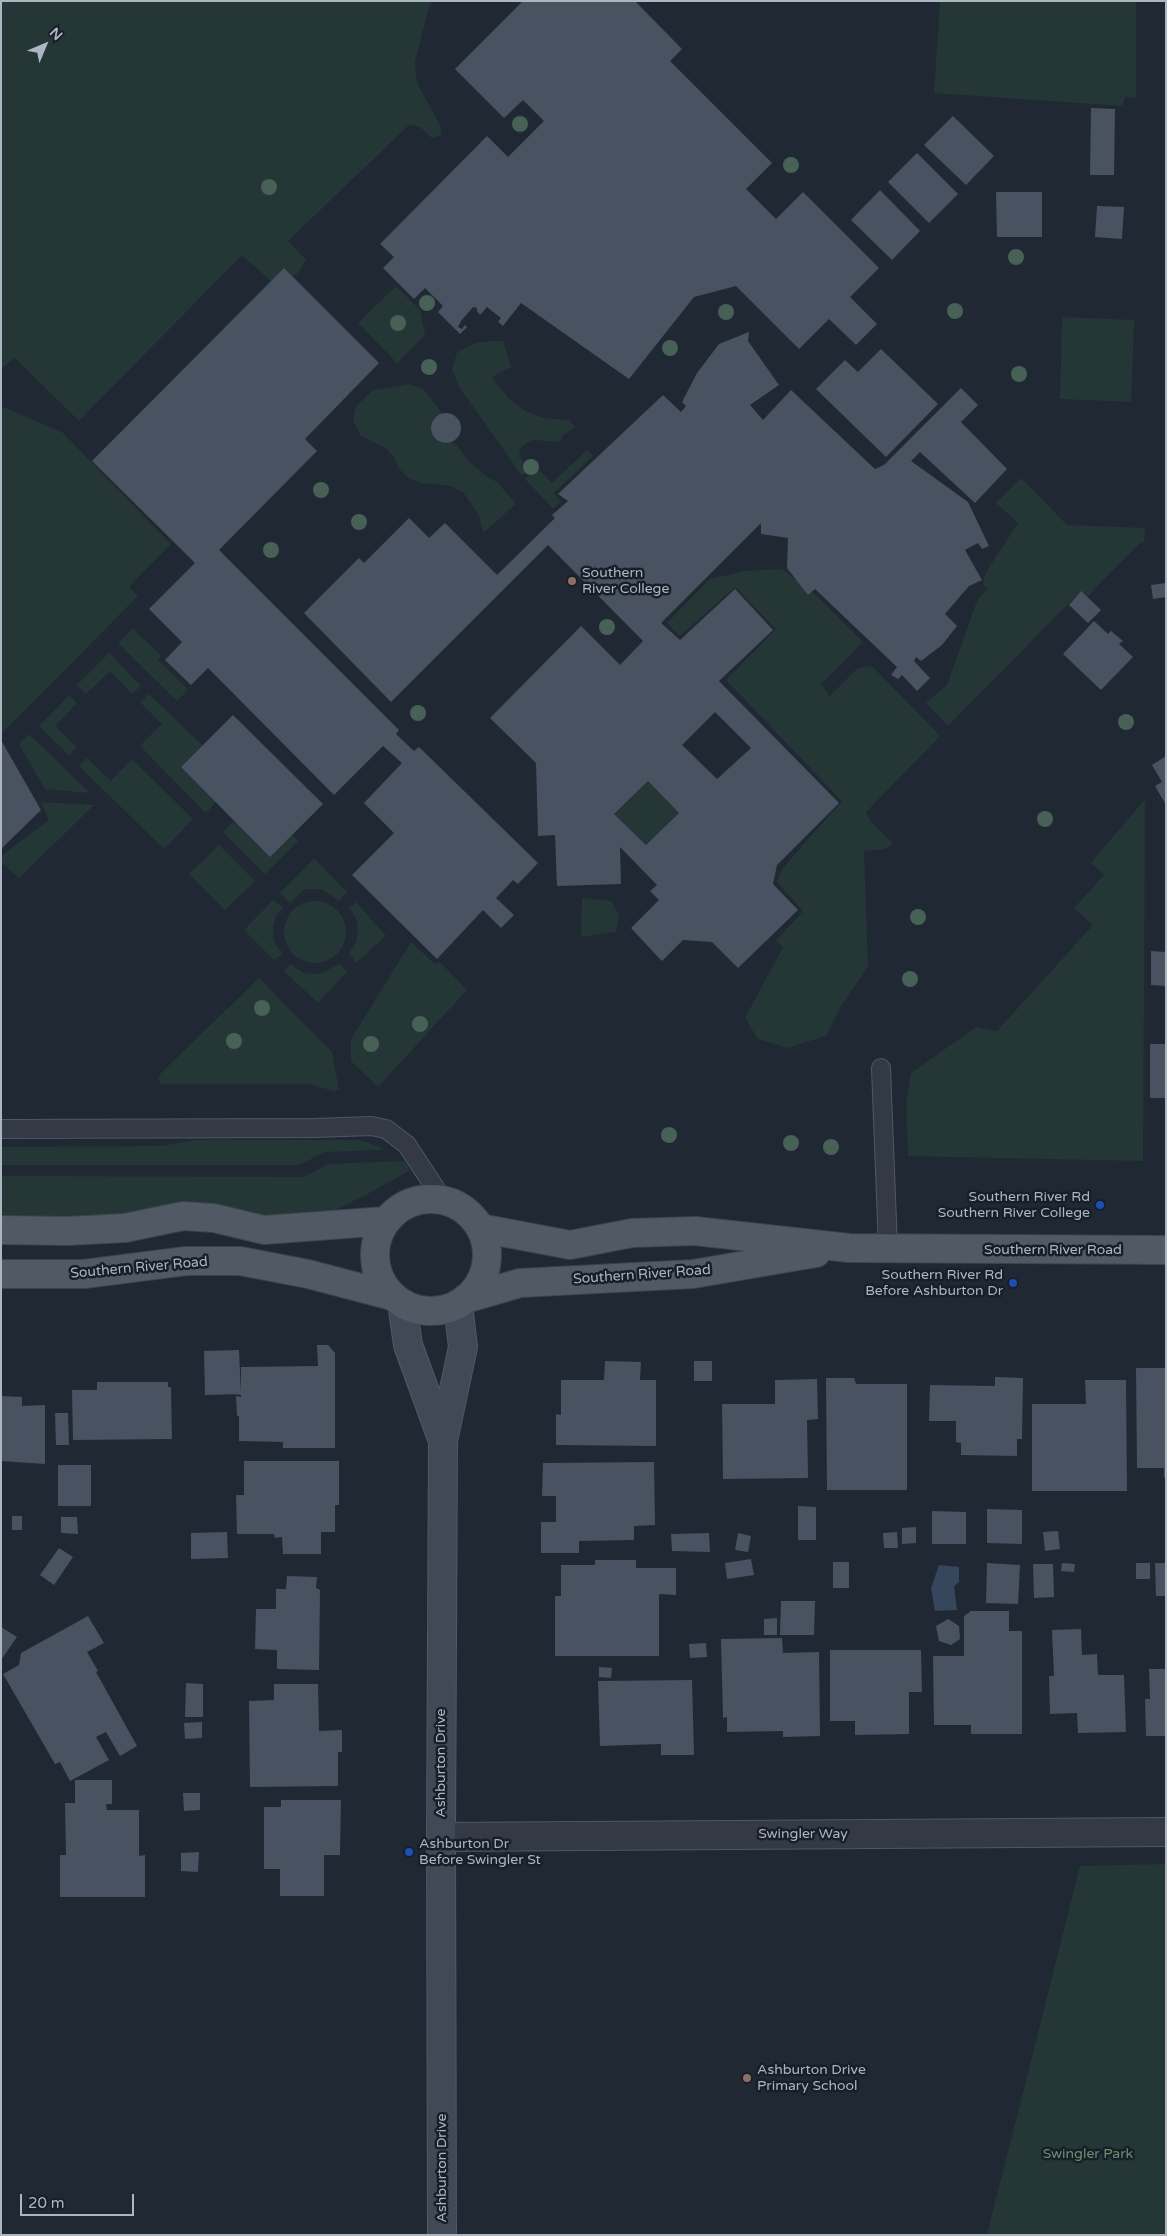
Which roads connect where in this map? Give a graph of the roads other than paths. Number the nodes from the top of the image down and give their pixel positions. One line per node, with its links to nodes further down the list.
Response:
1 (882, 1068): 8 (lane)
2 (1, 1128): 3 (lane)
3 (443, 1200): 4 (main road); 5 (main road)
4 (386, 1221): 6 (main road); 11 (main road)
5 (480, 1228): 7 (main road, Southern River Road); 12 (main road)
6 (1, 1230)
7 (850, 1248): 8 (main road, Southern River Road); 12 (main road, Southern River Road)
8 (888, 1248): 9 (main road, Southern River Road)
9 (1166, 1250)
10 (1, 1274): 11 (main road, Southern River Road)
11 (397, 1300): 12 (main road); 13 (main road, Ashburton Drive)
12 (462, 1301): 13 (main road, Ashburton Drive)
13 (442, 1441): 15 (main road, Ashburton Drive)
14 (1166, 1832): 15 (street, Swingler Way)
15 (441, 1837): 16 (main road, Ashburton Drive)
16 (442, 2235)

